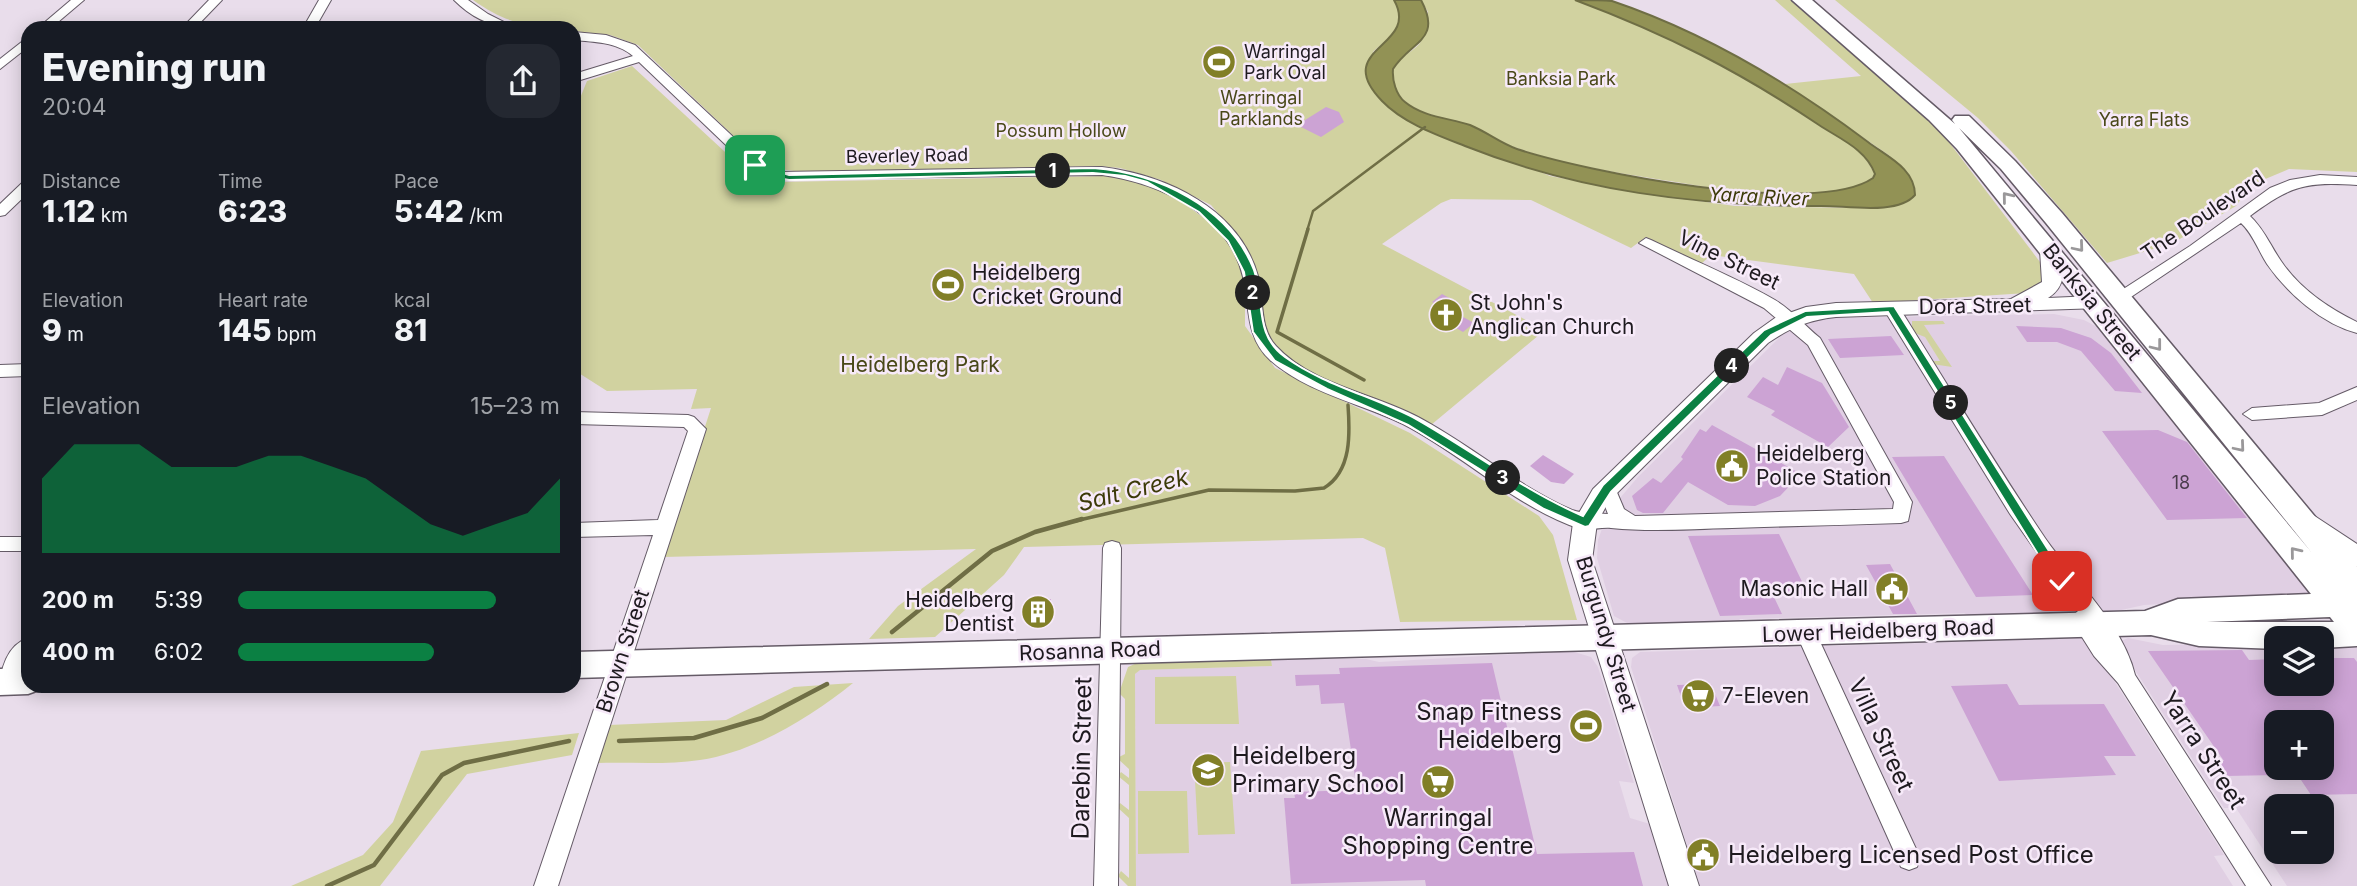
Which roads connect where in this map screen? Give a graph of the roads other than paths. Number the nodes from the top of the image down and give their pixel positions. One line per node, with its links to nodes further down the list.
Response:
1 (78, 0): 7 (street)
2 (216, 0): 8 (street)
3 (325, 0): 9 (street)
4 (460, 0): 10 (street)
5 (1801, 0): 21 (highway, Banksia Street, one-way to 5)
6 (1819, 0): 22 (highway, Banksia Street, one-way to 22)
7 (52, 21)
8 (195, 21)
9 (313, 21)
10 (493, 21)
11 (581, 37): 13 (street, Beverley Road)
12 (21, 47): 14 (street)
13 (641, 58): 15 (street); 37 (street, Beverley Road)
14 (0, 65)
15 (581, 76)
16 (2357, 181): 19 (street, The Boulevard)
17 (21, 192): 18 (street)
18 (0, 212)
19 (2236, 220): 22 (street, The Boulevard); 27 (street)
20 (1646, 243): 26 (street, Vine Street)
21 (2050, 250): 22 (highway, Banksia Street); 24 (main road)
22 (2106, 300): 23 (main road, Dora Street); 28 (highway, Banksia Street); 36 (highway, Banksia Street, one-way to 36)
23 (2055, 305): 24 (main road, Dora Street); 28 (main road)
24 (1993, 306): 25 (main road, Dora Street)
25 (1891, 308): 26 (main road, Dora Street); 47 (street, Yarra Street)
26 (1790, 319): 35 (main road); 38 (street, Vine Street)
27 (2350, 325): 29 (street)
28 (2124, 341): 45 (highway, Banksia Street, one-way to 28)
29 (2357, 341)
30 (21, 370): 31 (street)
31 (0, 371)
32 (2357, 393): 33 (street)
33 (2252, 414)
34 (581, 418): 39 (street, Brown Street)
35 (1607, 488): 37 (main road); 38 (street)
36 (2288, 505): 44 (main road); 45 (highway, Banksia Street)
37 (1586, 521): 38 (street); 50 (main road, Burgundy Street)
38 (1635, 524)
39 (665, 527): 40 (street); 53 (street, Brown Street)
40 (581, 530)
41 (0, 544): 42 (street)
42 (21, 544)
43 (1112, 548): 51 (street, Darebin Street)
44 (2357, 556)
45 (2351, 599): 46 (highway, Lower Heidelberg Road); 48 (highway, Banksia Street)
46 (2151, 623): 47 (highway, Lower Heidelberg Road); 48 (highway, Lower Heidelberg Road)
47 (2091, 625): 49 (highway, Lower Heidelberg Road); 60 (street, Yarra Street)
48 (2357, 631)
49 (1806, 633): 50 (highway, Lower Heidelberg Road); 56 (street, Villa Street)
50 (1606, 637): 51 (highway, Rosanna Road); 59 (main road, Burgundy Street)
51 (1111, 650): 53 (highway, Rosanna Road); 58 (street, Darebin Street)
52 (21, 660): 55 (street)
53 (619, 664): 54 (highway, Rosanna Road); 57 (street, Brown Street)
54 (581, 665)
55 (10, 681)
56 (1909, 859)
57 (546, 886)
58 (1106, 886)
59 (1684, 886)
60 (2259, 886)

